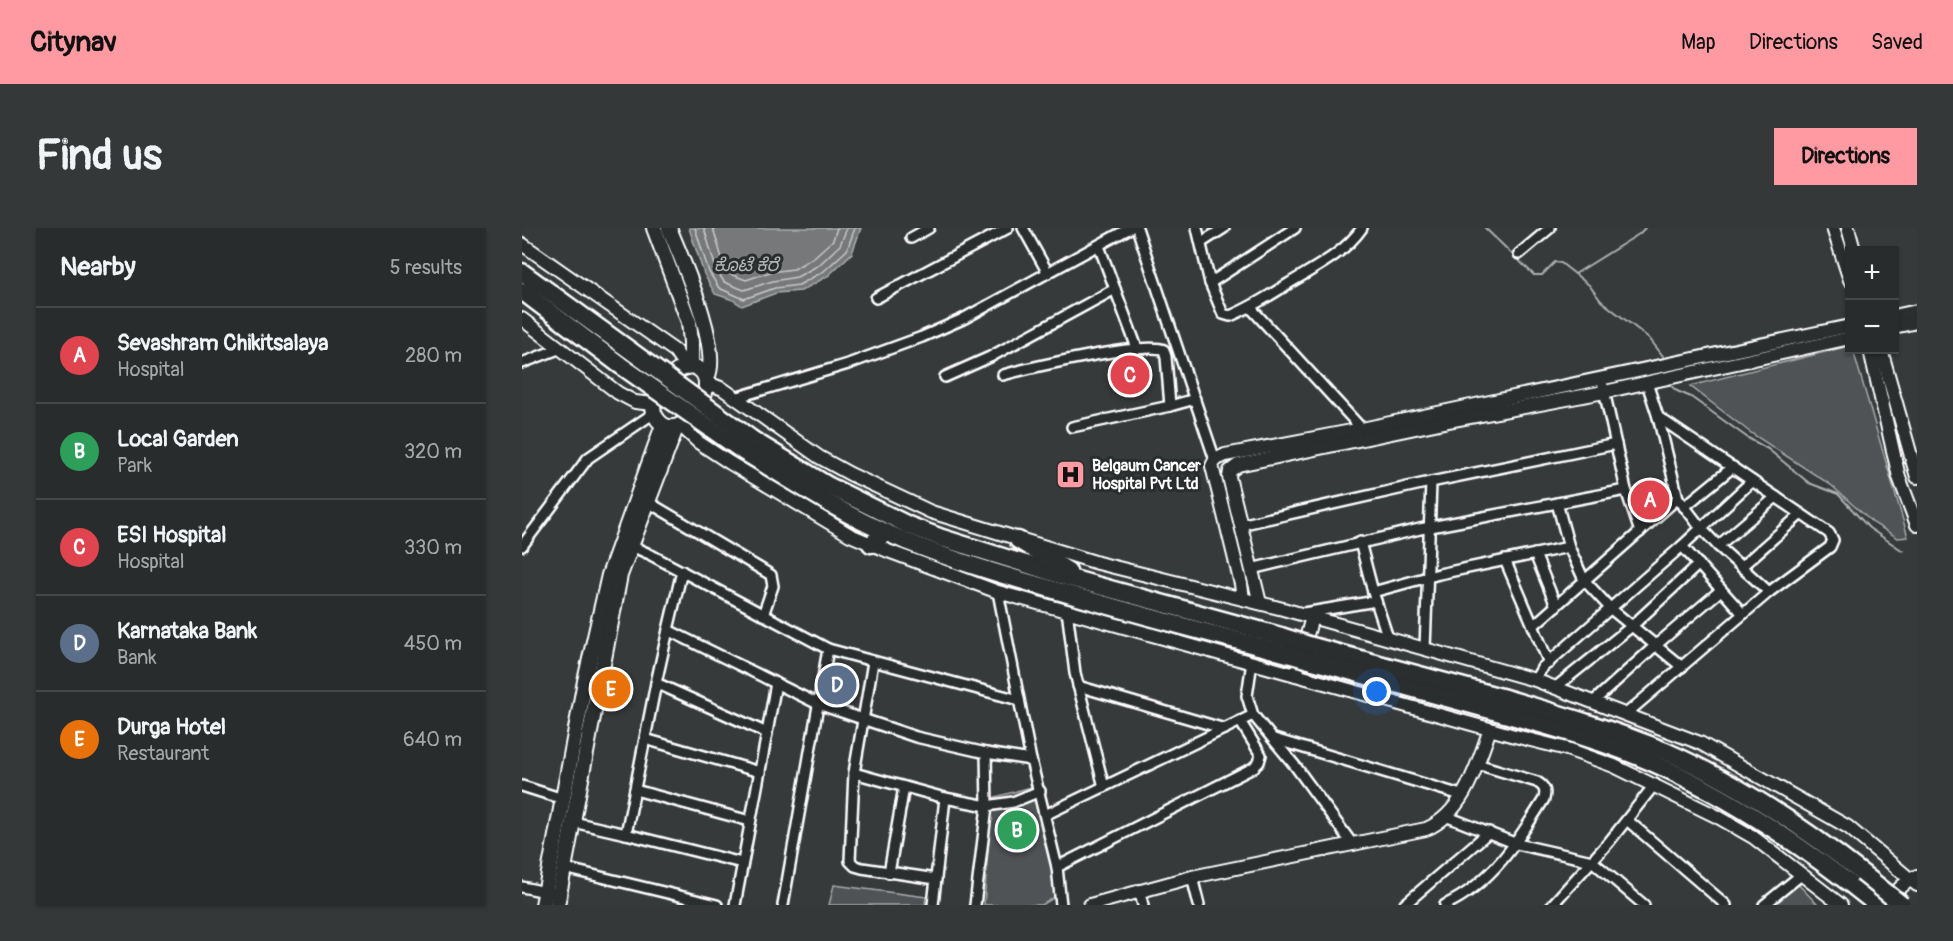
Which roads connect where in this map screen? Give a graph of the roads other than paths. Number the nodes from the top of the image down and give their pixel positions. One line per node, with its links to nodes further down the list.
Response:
1 (654, 228): 41 (main road)
2 (669, 228): 46 (main road)
3 (929, 228): 15 (street)
4 (1008, 228): 27 (street)
5 (1023, 228): 23 (street)
6 (1130, 228): 18 (street)
7 (1137, 228): 50 (street)
8 (1197, 228): 16 (street)
9 (1224, 228): 16 (street)
10 (1295, 228): 24 (street)
11 (1362, 228): 28 (street)
12 (1550, 228): 20 (street)
13 (1833, 228): 21 (street)
14 (1848, 228): 19 (street)
15 (911, 238)
16 (1202, 242): 24 (street)
17 (522, 244): 41 (street)
18 (1099, 246): 23 (street); 25 (street)
19 (1853, 246)
20 (1519, 254)
21 (1845, 265)
22 (522, 272): 58 (highway, bridge)
23 (1048, 273): 49 (street)
24 (1210, 283): 28 (street)
25 (1115, 289): 37 (street); 44 (street)
26 (522, 291): 58 (highway, bridge)
27 (876, 298)
28 (1250, 307): 56 (street)
29 (1917, 311): 30 (street)
30 (1899, 315)
31 (522, 319): 36 (street)
32 (1917, 322): 33 (street)
33 (1899, 326)
34 (1845, 327): 42 (street)
35 (1845, 339): 42 (street)
36 (561, 348): 40 (street); 52 (street)
37 (1137, 348): 43 (street); 51 (street)
38 (1871, 354): 62 (street)
39 (1882, 354): 61 (street)
40 (522, 363)
41 (688, 366): 46 (main road); 52 (main road)
42 (1666, 372): 45 (street); 47 (street)
43 (1003, 375)
44 (945, 377)
45 (1601, 379): 48 (street); 56 (street)
46 (707, 381): 49 (street); 54 (main road)
47 (1647, 383): 48 (street); 53 (street)
48 (1604, 392): 57 (street); 72 (street)
49 (735, 398): 78 (street)
50 (1195, 399): 51 (street); 59 (street)
51 (1170, 406): 55 (street)
52 (653, 408): 54 (main road); 82 (street)
53 (1658, 417): 60 (street); 67 (street)
54 (673, 426): 68 (main road); 80 (main road); 81 (street)
55 (1072, 427)
56 (1362, 429): 59 (street)
57 (1616, 444): 64 (street); 65 (street)
58 (749, 446): 77 (highway); 94 (highway)
59 (1215, 460): 99 (street)
60 (1733, 467): 63 (street); 70 (street)
61 (1917, 475): 62 (street)
62 (1899, 477): 73 (street)
63 (1752, 481): 66 (street); 75 (street)
64 (1431, 482): 72 (street); 74 (street)
65 (1626, 490): 69 (street); 76 (street)
66 (1776, 497): 71 (street); 84 (street)
67 (1678, 498): 70 (street); 76 (street)
68 (648, 502): 80 (main road); 105 (street)
69 (1557, 503): 74 (street); 85 (street)
70 (1684, 507): 75 (street)
71 (1801, 514): 89 (street); 97 (street)
72 (1240, 525): 90 (street)
73 (1917, 525)
74 (1430, 527): 79 (street); 92 (street)
75 (1701, 528): 83 (street); 84 (street)
76 (1640, 532): 93 (street)
77 (886, 533): 81 (highway); 111 (highway)
78 (1018, 540): 94 (highway); 99 (street)
79 (1360, 542): 90 (street); 98 (street)
80 (625, 543): 91 (street); 142 (main road)
81 (871, 544): 96 (street)
82 (522, 546)
83 (1682, 546): 88 (street); 102 (street)
84 (1718, 546): 89 (street)
85 (1569, 547): 86 (street); 93 (street)
86 (1535, 554): 87 (street); 101 (street)
87 (1505, 560): 92 (street); 107 (street)
88 (1699, 564): 95 (street); 108 (street)
89 (1741, 567): 97 (street)
90 (1251, 569): 100 (street)
91 (682, 571): 105 (street); 109 (street)
92 (1428, 577): 98 (street); 114 (street)
93 (1584, 580): 101 (street); 102 (street)
94 (1089, 583): 111 (highway)
95 (1721, 590): 104 (street); 112 (street)
96 (998, 592): 103 (street); 125 (street)
97 (1770, 592): 104 (street)
98 (1374, 597): 106 (street); 110 (street)
99 (1243, 599): 100 (street)
100 (1260, 603): 106 (street)
101 (1556, 606): 107 (street)
102 (1611, 609): 108 (street); 117 (street)
103 (1067, 610): 116 (street); 123 (street)
104 (1743, 614): 118 (street)
105 (764, 615): 113 (street)
106 (1307, 615): 110 (street); 119 (street)
107 (1533, 626): 117 (street)
108 (1632, 626): 112 (street); 124 (street)
109 (668, 630): 121 (street); 122 (street)
110 (1388, 638): 114 (street)
111 (1279, 644): 170 (highway, bridge)
112 (1656, 645): 118 (street); 126 (street)
113 (828, 649): 115 (street); 127 (street)
114 (1425, 649): 120 (street)
115 (873, 662): 125 (street); 130 (street)
116 (1252, 662): 119 (street); 129 (street)
117 (1549, 663): 120 (street)
118 (1682, 667): 128 (street)
119 (1296, 675): 133 (street)
120 (1535, 680): 124 (street)
121 (656, 683): 134 (street); 135 (street)
122 (776, 683): 127 (street); 134 (street)
123 (1078, 686): 132 (street); 146 (street)
124 (1556, 687): 126 (street)
125 (1018, 700): 138 (street)
126 (1594, 701): 128 (street)
127 (818, 704): 130 (street); 177 (street)
128 (1626, 714): 171 (street)
129 (1253, 715): 131 (street); 136 (street)
130 (864, 720): 137 (street); 141 (street)
131 (1240, 721): 132 (street); 164 (street)
132 (1225, 729): 146 (street)
133 (1490, 729): 139 (street); 143 (street)
134 (767, 733): 140 (street)
135 (645, 739): 140 (street); 147 (street)
136 (1274, 739): 149 (street); 161 (street)
137 (986, 753): 138 (street); 152 (street)
138 (1031, 760): 148 (street)
139 (1477, 764): 149 (street); 160 (street)
140 (760, 772): 156 (street)
141 (854, 773): 145 (street); 166 (street)
142 (573, 780): 151 (main road); 157 (main road)
143 (1655, 784): 155 (street); 167 (street)
144 (522, 786): 151 (street)
145 (904, 787): 150 (street); 166 (street)
146 (1104, 787): 153 (street)
147 (635, 790): 156 (street); 159 (street)
148 (1040, 791): 152 (street); 153 (street)
149 (1461, 795): 154 (street)
150 (945, 798): 152 (street); 169 (street)
151 (563, 799): 174 (main road)
152 (987, 807): 179 (street)
153 (1046, 815): 164 (street)
154 (1448, 817): 158 (street); 161 (street)
155 (1627, 820): 162 (street); 188 (street)
156 (750, 821): 163 (street)
157 (573, 822): 159 (street); 165 (main road)
158 (1489, 832): 160 (street); 184 (street)
159 (626, 834): 163 (street)
160 (1517, 844): 162 (street); 185 (street)
161 (1353, 845): 168 (street)
162 (1592, 861): 186 (street); 187 (street)
163 (742, 863): 176 (street)
164 (1057, 867): 180 (street)
165 (564, 868): 174 (main road); 175 (street)
166 (889, 873): 169 (street)
167 (1801, 874): 189 (street); 190 (street)
168 (1192, 877): 173 (street); 183 (street)
169 (936, 879): 178 (street)
170 (1857, 879): 191 (highway); 193 (highway, bridge)
171 (1915, 880): 192 (street)
172 (522, 887): 174 (street)
173 (1139, 890): 181 (street); 182 (street)
174 (551, 899)
175 (717, 905)
176 (735, 905)
177 (783, 905)
178 (933, 905)
179 (975, 905)
180 (1061, 905)
181 (1090, 905)
182 (1143, 905)
183 (1199, 905)
184 (1404, 905)
185 (1445, 905)
186 (1552, 905)
187 (1644, 905)
188 (1726, 905)
189 (1764, 905)
190 (1841, 905)
191 (1877, 905)
192 (1885, 905)
193 (1902, 905)

